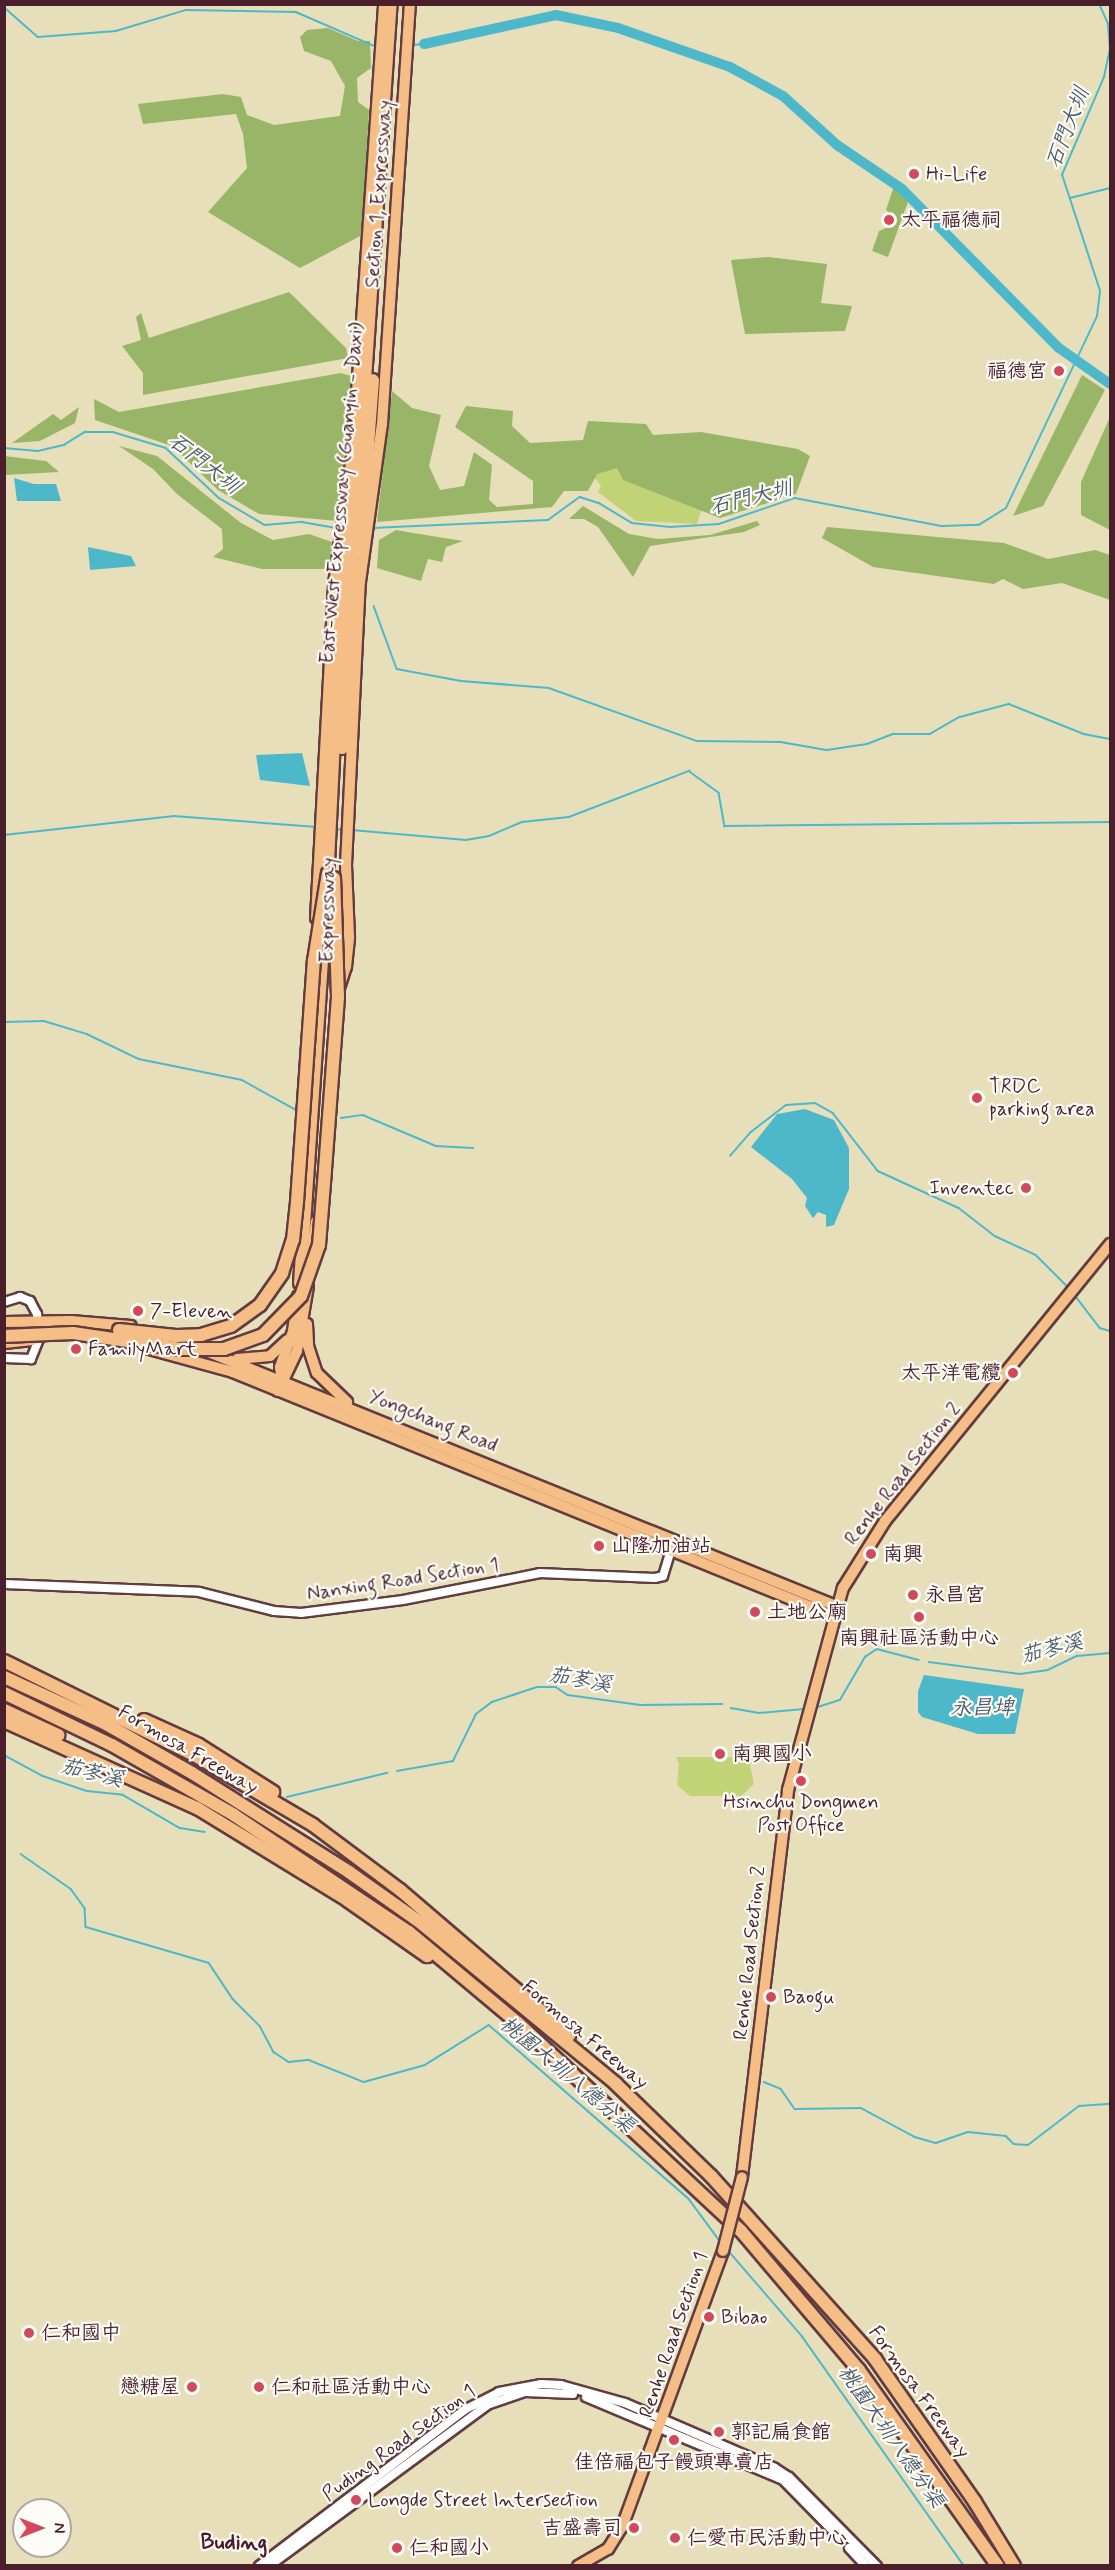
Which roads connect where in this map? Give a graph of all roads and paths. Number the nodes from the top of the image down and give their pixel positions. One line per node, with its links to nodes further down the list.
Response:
1 (384, 4): 5 (main road, Section 1, Expressway)
2 (391, 4): 7 (highway, East-West Expressway (Guanyin - Daxi))
3 (399, 4): 7 (highway, East-West Expressway (Guanyin - Daxi))
4 (410, 4): 6 (main road, Section 1, Expressway)
5 (344, 514): 8 (main road, Expressway)
6 (370, 516): 12 (main road, Expressway)
7 (331, 875): 10 (highway, bridge); 21 (highway, bridge); 22 (highway, bridge)
8 (316, 931): 9 (street, Expressway); 15 (main road, Expressway)
9 (308, 1010)
10 (316, 1104): 14 (highway); 15 (highway)
11 (330, 1177): 12 (main road)
12 (319, 1198): 14 (main road, Expressway)
13 (1110, 1244): 31 (main road, Renhe Road Section 2)
14 (310, 1254): 17 (main road, Expressway)
15 (300, 1283): 19 (main road, Expressway)
16 (4, 1302): 18 (street)
17 (306, 1303): 27 (main road); 28 (main road)
18 (37, 1321): 20 (main road, Yongchang Road); 23 (street); 26 (main road, Yongchang Road)
19 (296, 1321): 26 (main road); 27 (main road)
20 (4, 1322)
21 (4, 1329)
22 (4, 1336)
23 (39, 1339): 24 (main road, Yongchang Road); 25 (street); 27 (main road, Yongchang Road)
24 (4, 1343)
25 (4, 1358)
26 (225, 1358): 27 (main road, Yongchang Road)
27 (280, 1385): 28 (main road, Yongchang Road); 29 (main road, Yongchang Road)
28 (368, 1415): 29 (main road, Yongchang Road)
29 (673, 1545): 30 (street, Nanxing Road Section 1); 32 (main road, Yongchang Road); 33 (main road, Yongchang Road)
30 (4, 1584)
31 (843, 1587): 32 (main road); 34 (main road, Renhe Road Section 2)
32 (810, 1595): 34 (main road, Yongchang Road)
33 (798, 1603): 34 (main road, Yongchang Road); 35 (main road)
34 (835, 1611): 35 (main road, Renhe Road Section 2)
35 (826, 1641): 46 (main road, Renhe Road Section 2)
36 (4, 1653): 43 (highway)
37 (4, 1660): 43 (highway)
38 (4, 1677): 45 (highway, Formosa Freeway)
39 (4, 1693): 44 (highway, Formosa Freeway)
40 (4, 1710): 42 (highway)
41 (8, 1723): 42 (highway)
42 (159, 1787): 44 (highway)
43 (313, 1825): 45 (highway)
44 (465, 1977): 53 (highway, Formosa Freeway)
45 (616, 2084): 54 (highway, Formosa Freeway)
46 (753, 2092): 47 (main road, Renhe Road Section 1, bridge)
47 (662, 2424): 48 (street, Puding Road Section 1); 49 (street, Puding Road Section 1); 50 (main road, Renhe Road Section 1); 51 (street, Puding Road Section 1); 52 (street, Puding Road Section 1)
48 (259, 2565)
49 (269, 2565)
50 (578, 2565)
51 (866, 2565)
52 (877, 2565)
53 (998, 2565)
54 (1014, 2565)

